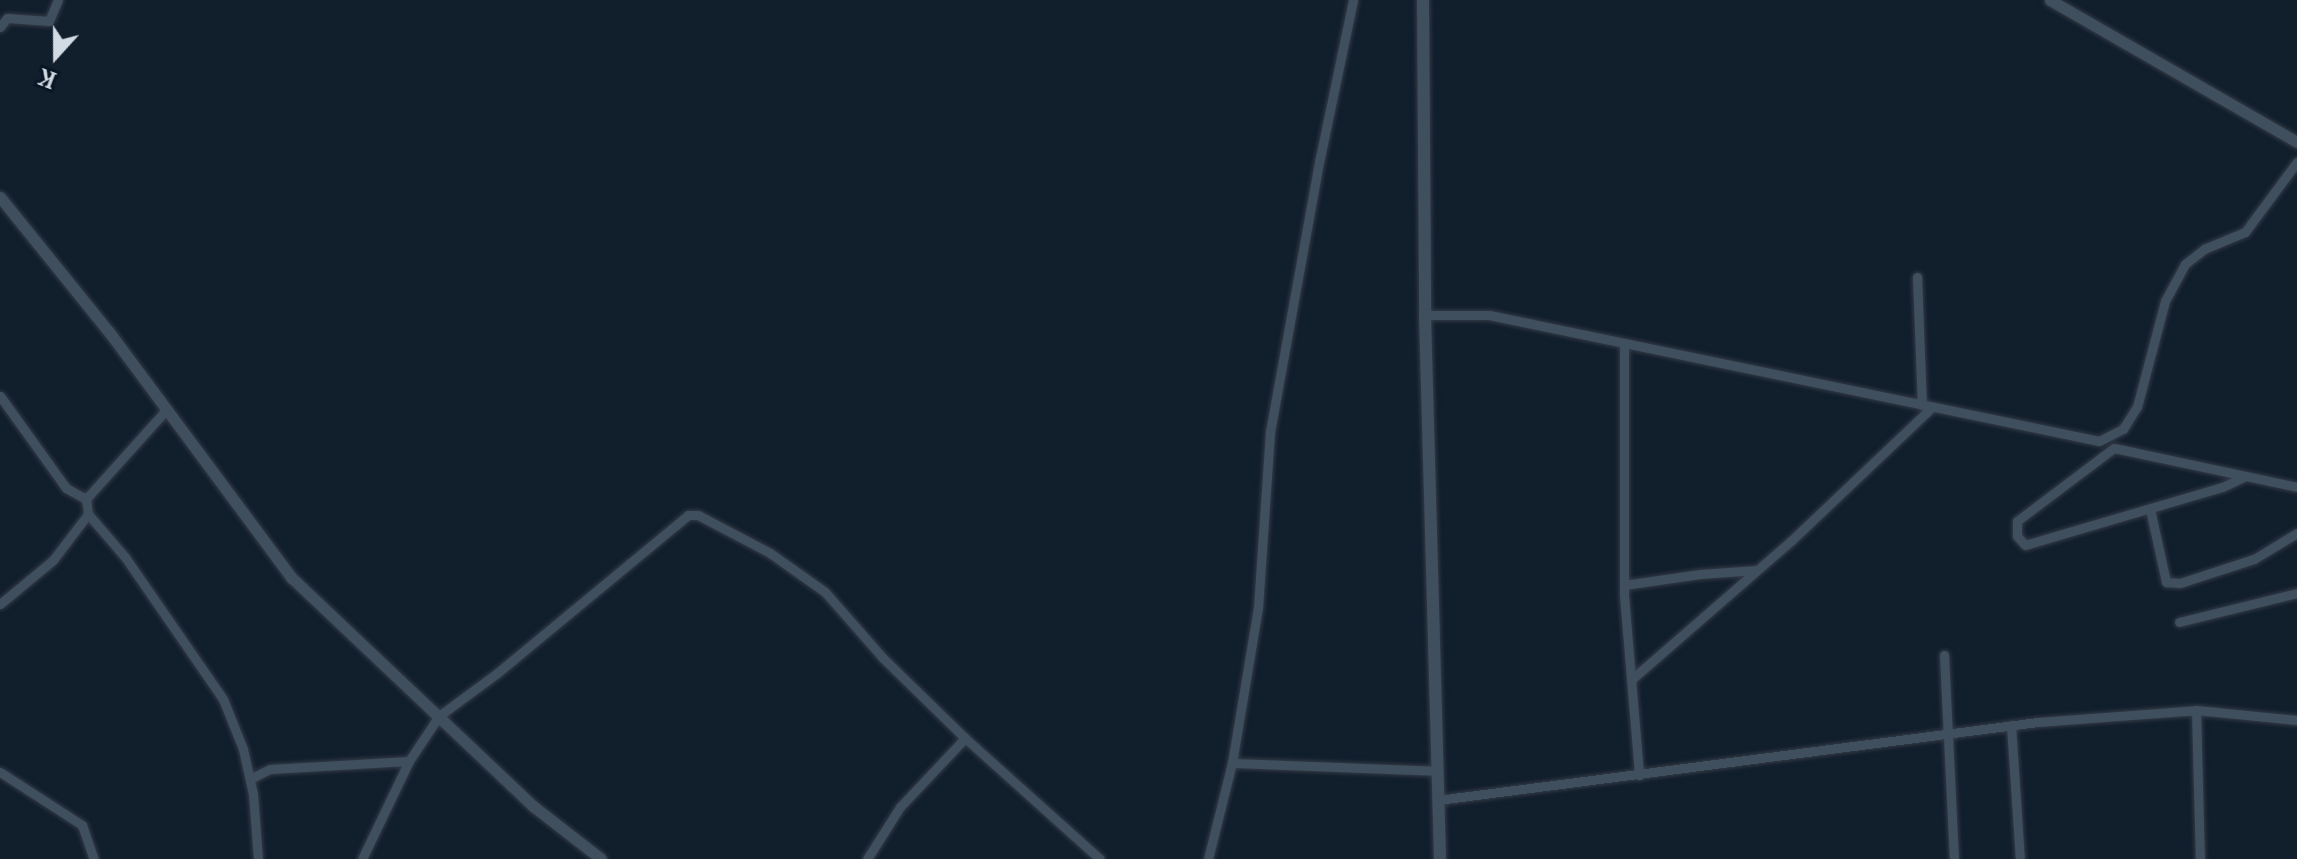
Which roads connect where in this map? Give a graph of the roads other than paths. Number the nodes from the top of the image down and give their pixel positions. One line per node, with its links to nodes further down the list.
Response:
1 (58, 0): 5 (street)
2 (1353, 0): 35 (street)
3 (1423, 0): 10 (main road)
4 (2050, 0): 6 (street)
5 (2, 20)
6 (2297, 142)
7 (2297, 162): 13 (street)
8 (0, 197): 14 (street)
9 (1917, 277): 13 (street)
10 (1425, 315): 11 (street); 36 (main road)
11 (1624, 343): 13 (street); 22 (street)
12 (0, 396): 17 (street)
13 (1927, 406): 21 (street)
14 (166, 410): 17 (street); 29 (street)
15 (2246, 476): 16 (street); 18 (street); 18 (street)
16 (2297, 487)
17 (86, 499): 19 (street)
18 (2150, 509): 20 (street)
19 (88, 514): 24 (street); 39 (street)
20 (2297, 533)
21 (1757, 570): 22 (street); 27 (street)
22 (1624, 585): 27 (street)
23 (2297, 593): 25 (street)
24 (0, 604)
25 (2179, 622)
26 (1944, 655): 32 (street)
27 (1632, 679): 38 (street)
28 (2196, 710): 30 (street); 31 (street); 51 (street)
29 (439, 716): 33 (street); 34 (street); 44 (street)
30 (2297, 720)
31 (2011, 725): 32 (street); 50 (street)
32 (1946, 733): 38 (street); 49 (street)
33 (965, 738): 45 (street); 46 (street)
34 (409, 761): 39 (street); 43 (street)
35 (1232, 763): 36 (street); 47 (street)
36 (1437, 771): 40 (main road)
37 (0, 772): 41 (street)
38 (1639, 775): 40 (street)
39 (250, 779): 42 (street)
40 (1438, 800): 48 (main road)
41 (94, 859)
42 (258, 859)
43 (362, 859)
44 (601, 859)
45 (867, 859)
46 (1100, 859)
47 (1208, 859)
48 (1440, 859)
49 (1954, 859)
50 (2020, 859)
51 (2200, 859)

